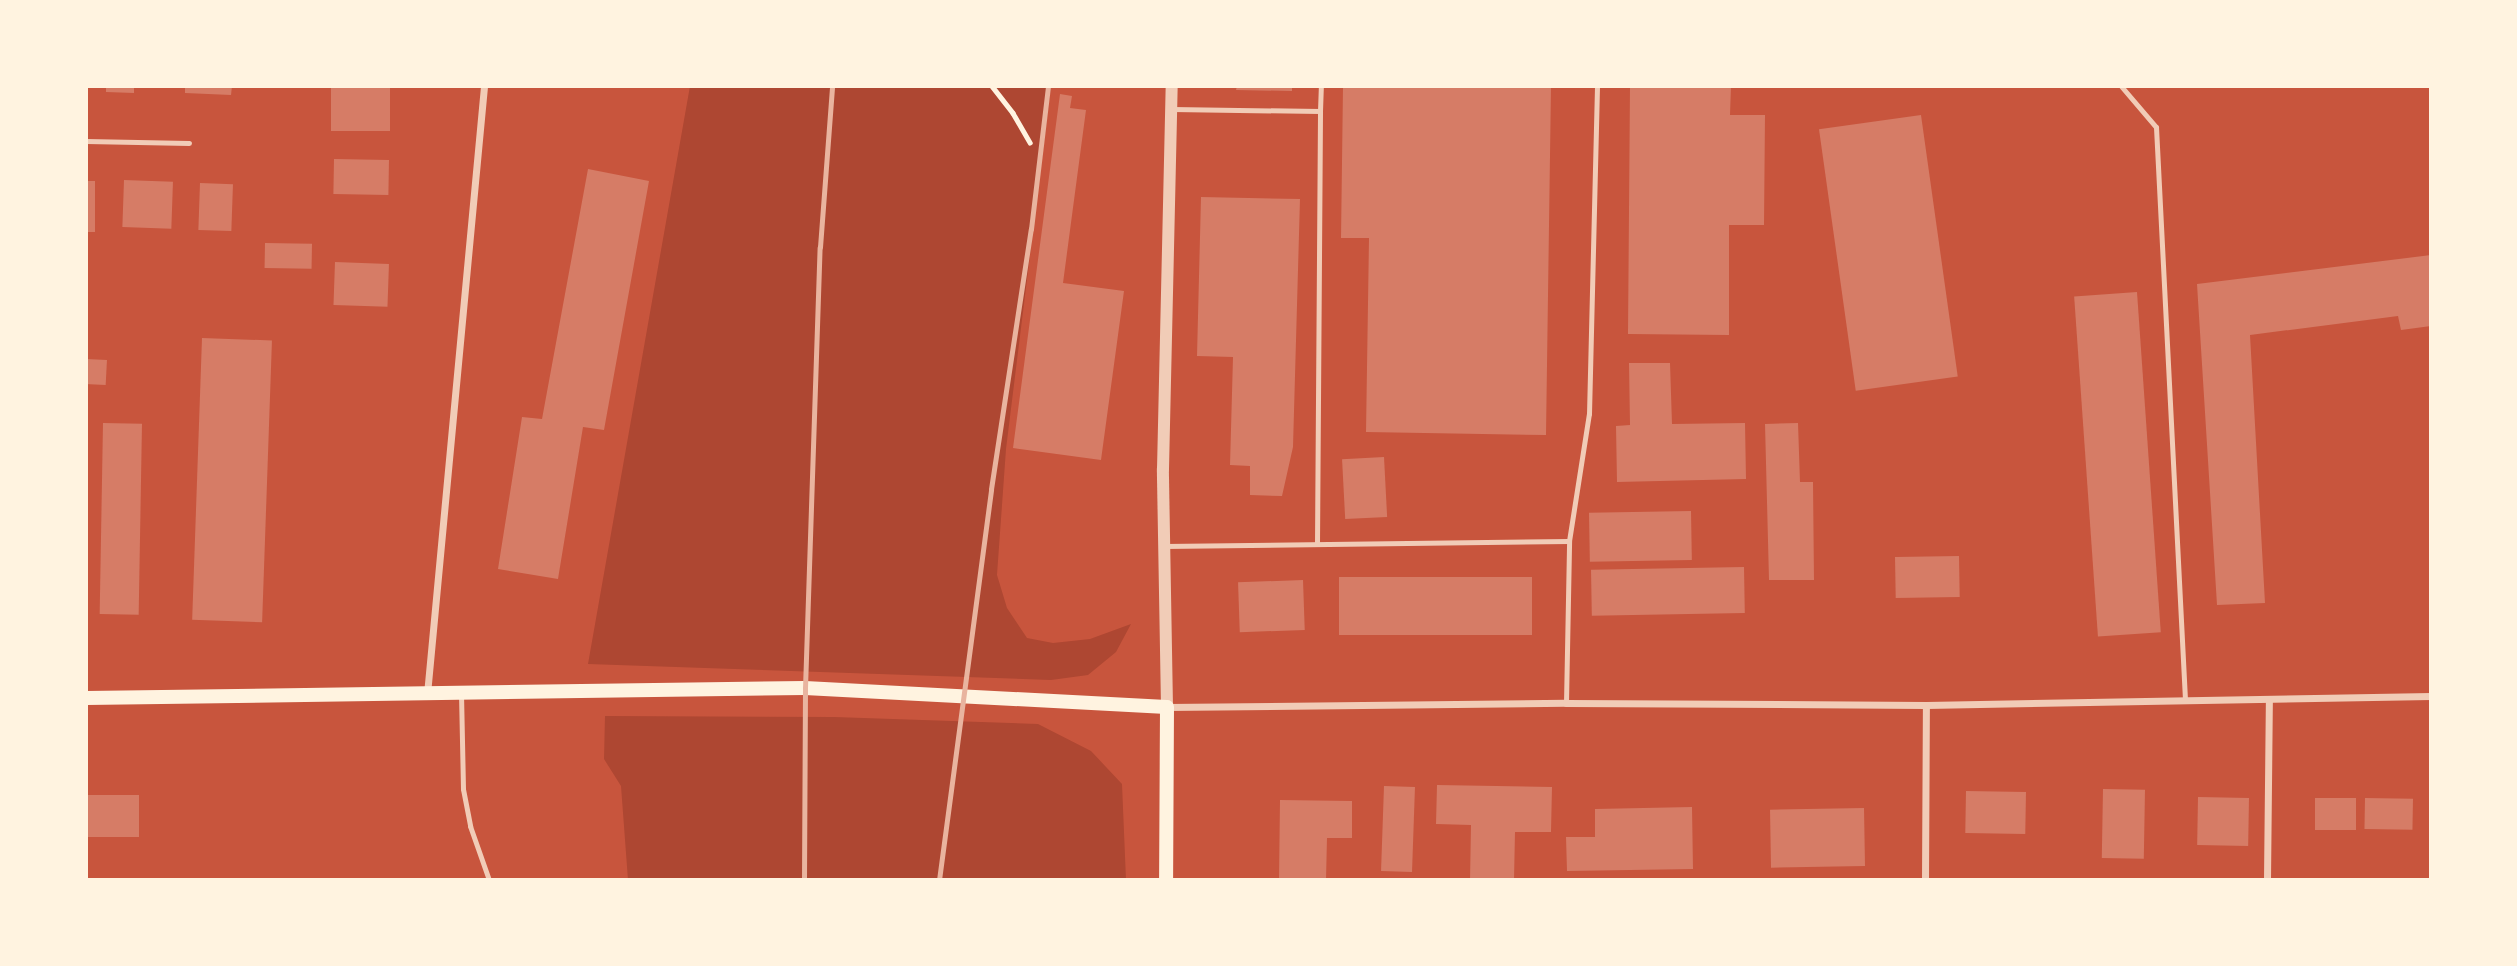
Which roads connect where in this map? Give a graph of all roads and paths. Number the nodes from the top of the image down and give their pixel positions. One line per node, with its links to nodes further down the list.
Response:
1 (484, 86): 16 (street)
2 (992, 86): 10 (path)
3 (1172, 86): 7 (street)
4 (1321, 86): 8 (lane)
5 (1597, 86): 12 (lane)
6 (2121, 86): 20 (lane)
7 (1172, 109): 8 (lane); 14 (street)
8 (1320, 111): 13 (lane)
9 (86, 141): 11 (lane)
10 (1030, 142)
11 (188, 143)
12 (1569, 541): 13 (lane); 21 (lane)
13 (1317, 544): 14 (lane)
14 (1164, 546): 23 (street)
15 (460, 693): 16 (main road); 23 (main road); 24 (lane)
16 (427, 694): 18 (main road)
17 (2431, 696): 19 (street)
18 (86, 698)
19 (2269, 699): 20 (street); 27 (street)
20 (2185, 700): 22 (street)
21 (1566, 703): 22 (street); 23 (street)
22 (1926, 705): 26 (street)
23 (1167, 707): 25 (main road)
24 (489, 880)
25 (1166, 880)
26 (1925, 880)
27 (2267, 880)

